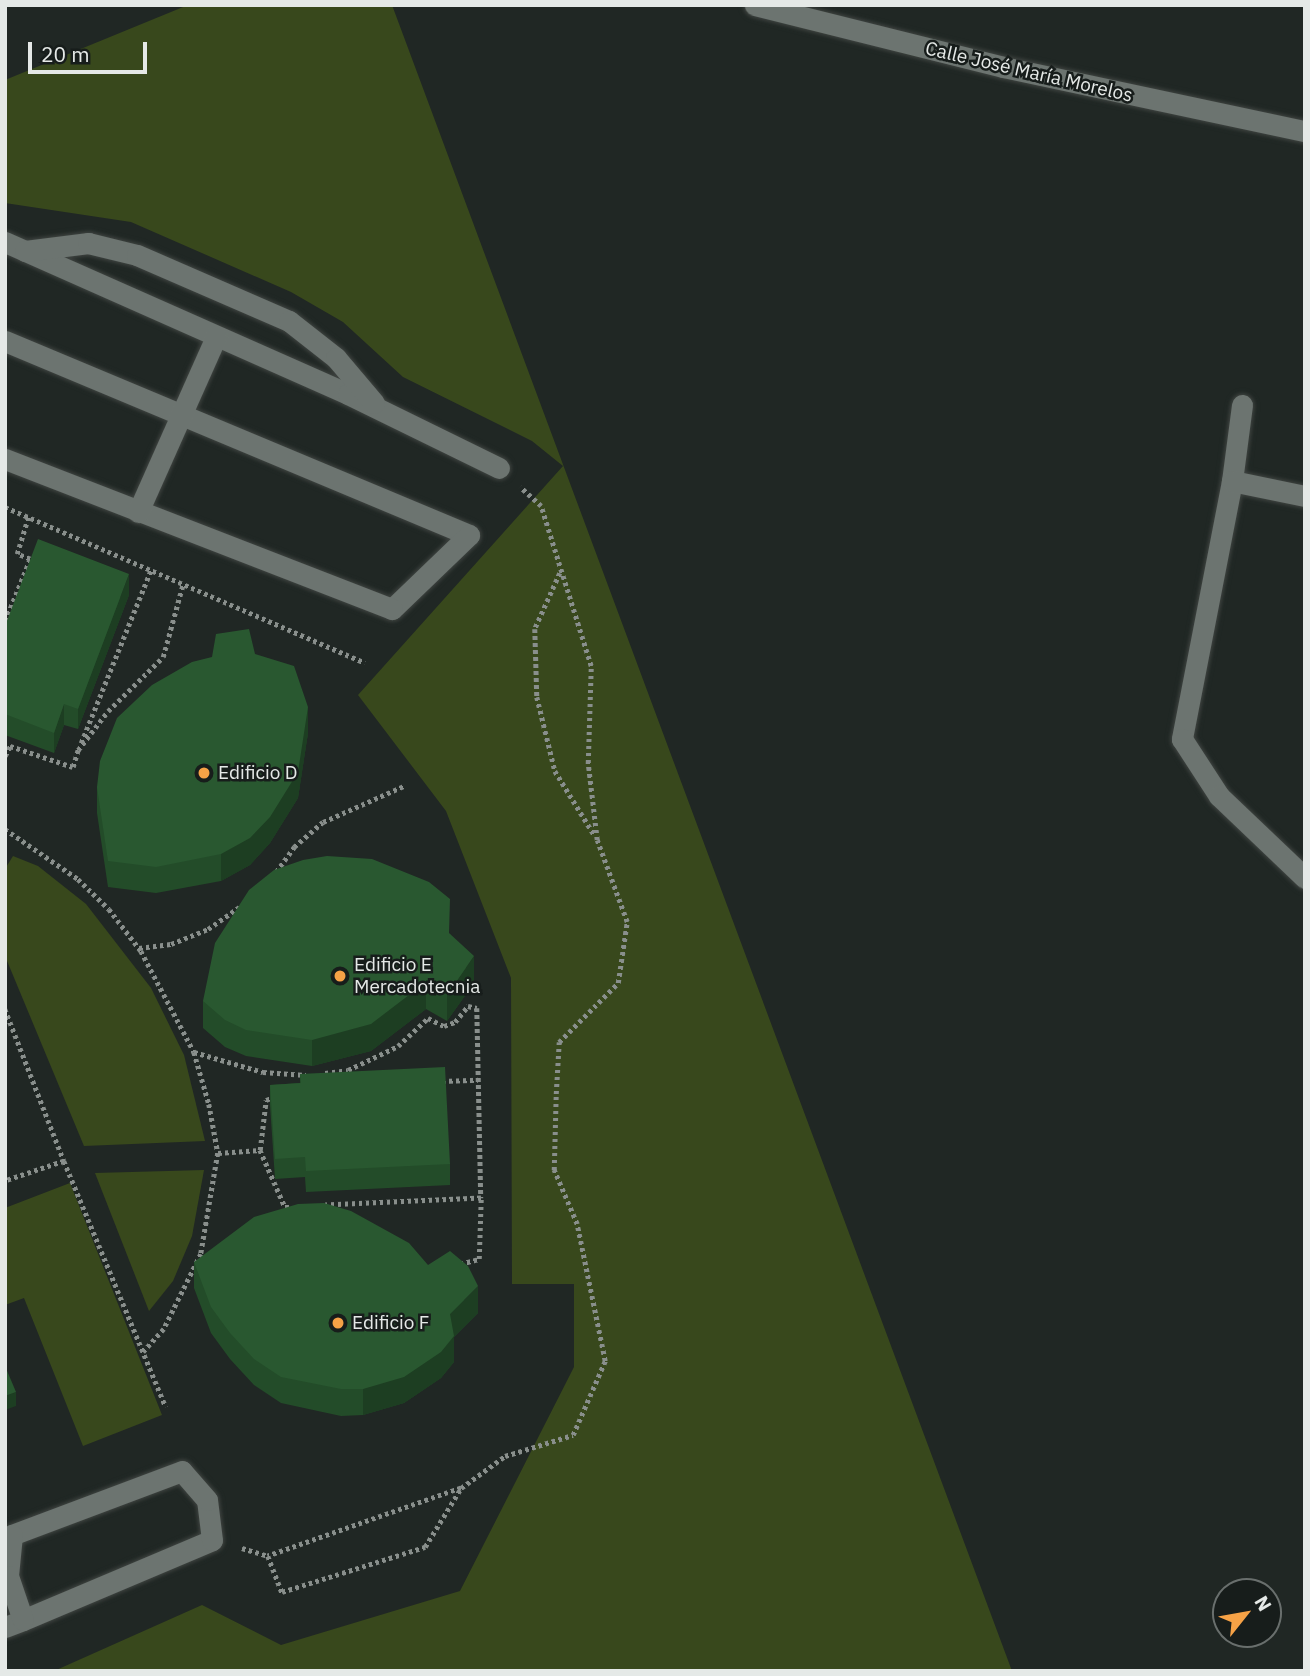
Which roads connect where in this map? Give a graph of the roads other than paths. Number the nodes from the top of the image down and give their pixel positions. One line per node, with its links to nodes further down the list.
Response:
1 (755, 5): 2 (street, Calle José María Morelos)
2 (1305, 131)
3 (15, 247): 4 (street); 7 (street)
4 (216, 337): 7 (street); 8 (street)
5 (5, 341): 8 (street)
6 (1242, 405): 11 (street)
7 (380, 410): 10 (street)
8 (181, 414): 13 (street); 13 (street)
9 (5, 458): 13 (street)
10 (499, 468)
11 (1232, 481): 12 (street); 14 (street)
12 (1305, 496)
13 (138, 512)
14 (1305, 878)
15 (14, 1624): 15 (street)

